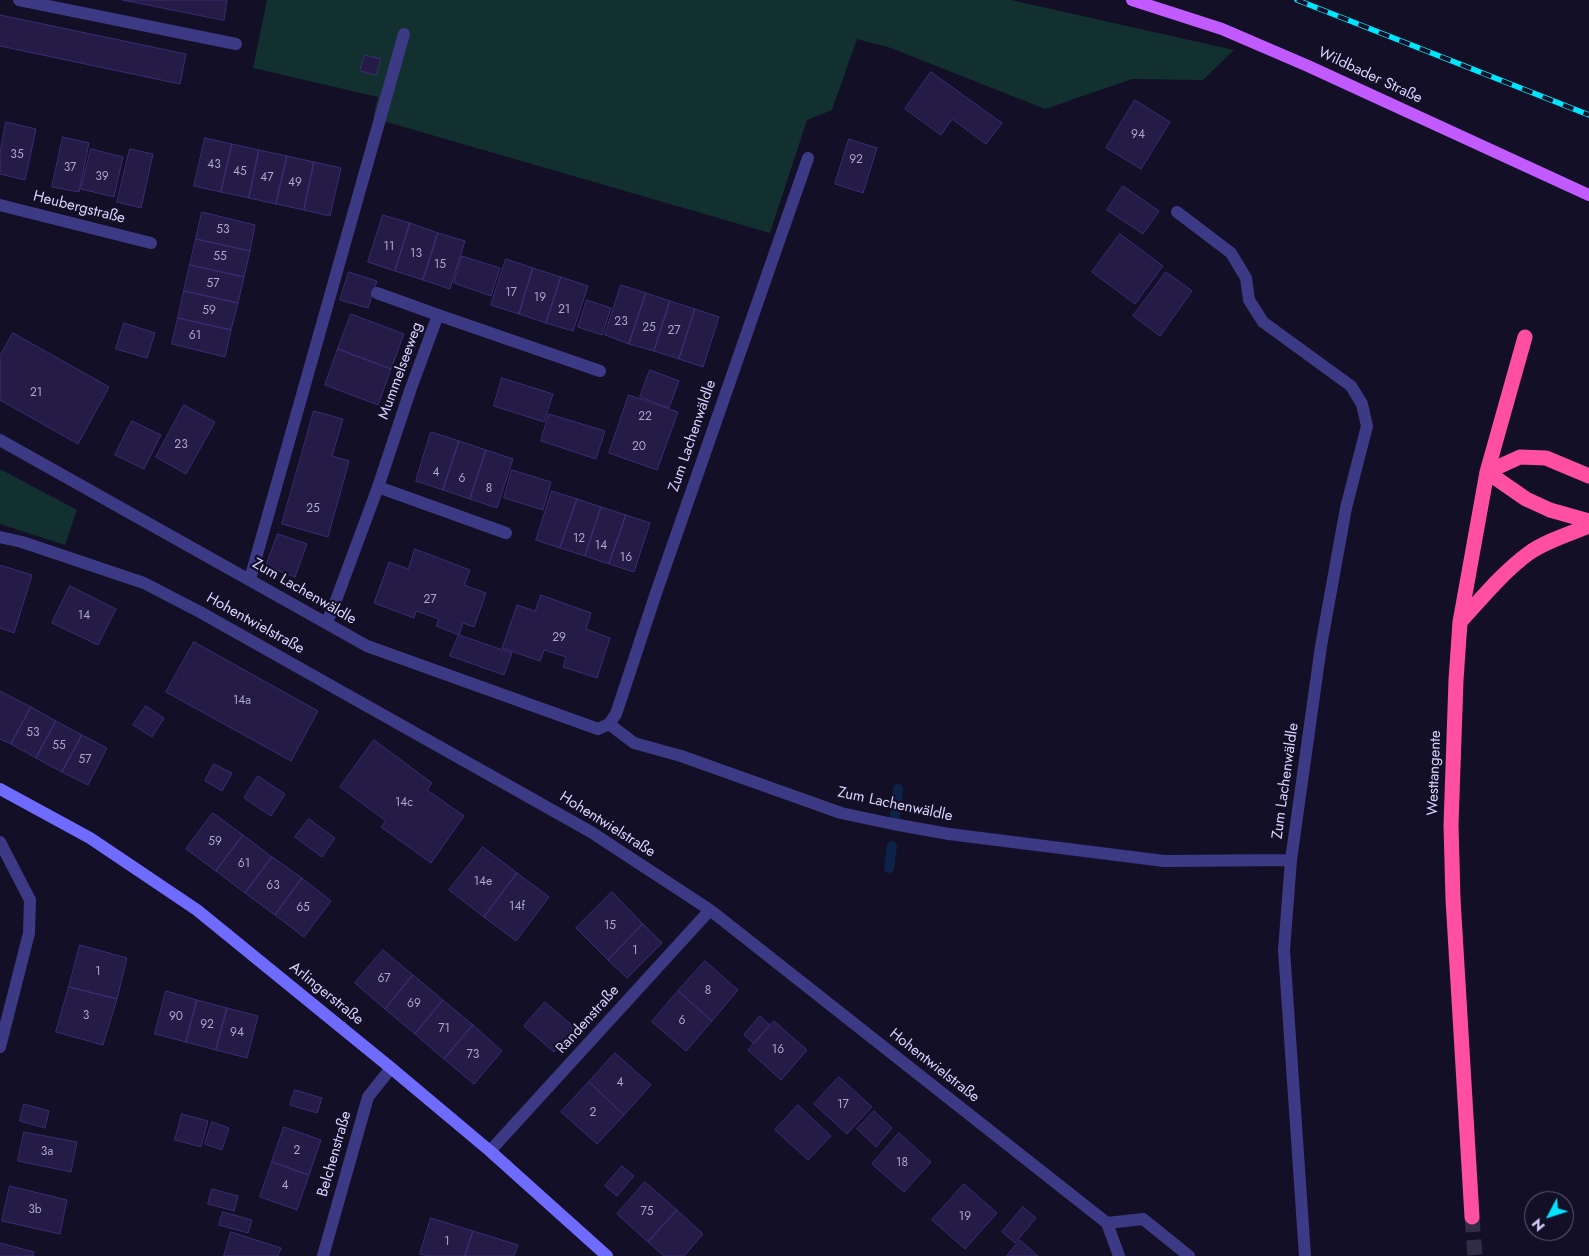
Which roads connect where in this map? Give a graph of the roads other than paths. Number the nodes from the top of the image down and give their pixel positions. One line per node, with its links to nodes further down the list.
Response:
1 (19, 0): 4 (street)
2 (1132, 0): 6 (main road, Wildbader Straße)
3 (404, 34): 22 (street)
4 (236, 44)
5 (808, 158): 25 (street, Zum Lachenwäldle)
6 (1589, 195)
7 (0, 205): 9 (street, Heubergstraße)
8 (1177, 212): 28 (street, Zum Lachenwäldle)
9 (151, 243)
10 (376, 293): 11 (street)
11 (438, 315): 13 (street, Mummelseeweg); 17 (street, Mummelseeweg)
12 (1525, 337): 15 (highway, Westtangente)
13 (600, 370)
14 (0, 440): 22 (street, Zum Lachenwäldle)
15 (1487, 472): 16 (highway); 18 (highway); 23 (highway, Westtangente)
16 (1589, 476)
17 (378, 488): 20 (street); 24 (street, Mummelseeweg)
18 (1589, 521)
19 (1589, 526): 23 (highway)
20 (506, 533)
21 (0, 537): 29 (street, Hohentwielstraße)
22 (250, 579): 24 (street, Zum Lachenwäldle)
23 (1460, 622): 33 (highway, Westtangente)
24 (326, 623): 25 (street, Zum Lachenwäldle)
25 (609, 724): 28 (street, Zum Lachenwäldle)
26 (0, 789): 31 (main road, Arlingerstraße)
27 (0, 842): 30 (street)
28 (1291, 860): 39 (street)
29 (710, 910): 32 (street, Randenstraße); 34 (street, Hohentwielstraße)
30 (0, 1047)
31 (391, 1068): 32 (main road, Arlingerstraße); 35 (street, Belchenstraße)
32 (490, 1151): 36 (main road, Arlingerstraße)
33 (1472, 1217)
34 (1108, 1223): 37 (street); 38 (street)
35 (323, 1256)
36 (607, 1256)
37 (1119, 1256)
38 (1189, 1256)
39 (1305, 1256)

